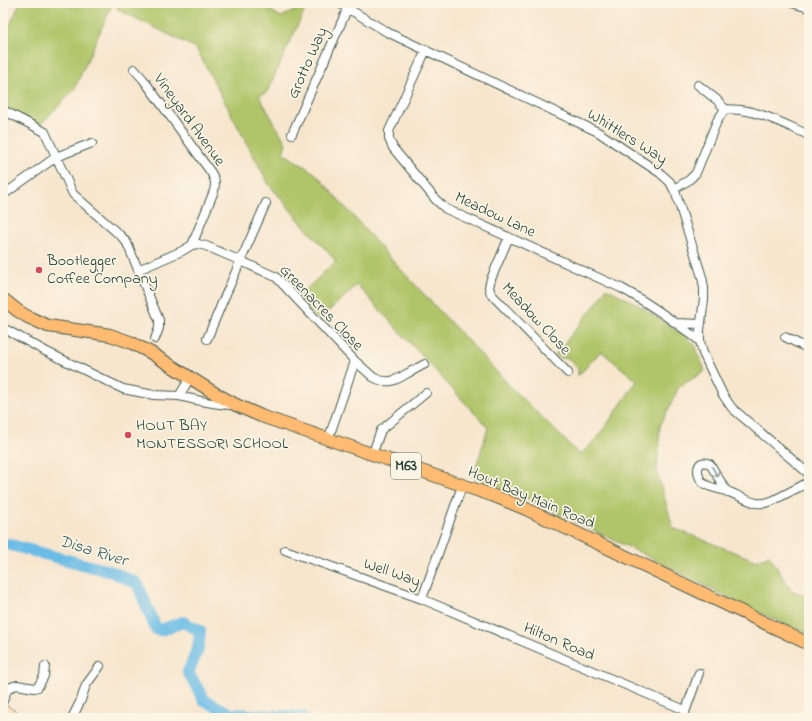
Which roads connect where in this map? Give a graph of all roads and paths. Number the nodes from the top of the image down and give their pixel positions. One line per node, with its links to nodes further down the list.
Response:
1 (339, 3): 3 (street, Whittlers Way)
2 (792, 3): 4 (street)
3 (350, 5): 5 (street, Whittlers Way); 10 (street, Grotto Way)
4 (809, 8)
5 (426, 50): 14 (street, Whittlers Way); 17 (street, Meadow Lane)
6 (134, 69): 18 (street, Vineyard Avenue)
7 (698, 85): 8 (street)
8 (725, 109): 11 (street); 14 (street)
9 (3, 110): 13 (street)
10 (292, 134)
11 (809, 136)
12 (92, 143): 13 (street)
13 (56, 157): 15 (street); 20 (street)
14 (674, 189): 23 (street, Whittlers Way)
15 (3, 195)
16 (266, 203): 19 (street)
17 (509, 237): 22 (street, Meadow Lane); 32 (street, Meadow Close)
18 (192, 245): 19 (street, Greenacres Close); 20 (street)
19 (241, 261): 27 (street); 30 (street, Greenacres Close)
20 (138, 270): 26 (street)
21 (3, 299): 33 (main road, Hout Bay Main Road / M63)
22 (676, 323): 23 (street); 28 (street, Meadow Lane)
23 (701, 324): 28 (street, Whittlers Way)
24 (3, 328): 35 (street)
25 (785, 336): 29 (street)
26 (155, 339)
27 (207, 340)
28 (700, 341): 39 (street, Whittlers Way)
29 (809, 349)
30 (355, 361): 31 (street); 37 (street, Greenacres Close)
31 (425, 364)
32 (568, 374)
33 (190, 378): 35 (street); 36 (main road, Hout Bay Main Road / M63)
34 (426, 393): 38 (street)
35 (179, 396): 36 (street)
36 (236, 405): 37 (main road, Hout Bay Main Road / M63)
37 (328, 440): 38 (main road, Hout Bay Main Road / M63)
38 (372, 455): 41 (main road, Hout Bay Main Road / M63)
39 (809, 474)
40 (809, 482): 42 (street)
41 (462, 486): 44 (street, Well Way); 45 (main road, Hout Bay Main Road / M63)
42 (727, 492)
43 (286, 550): 44 (street, Well Way)
44 (422, 598): 51 (street, Hilton Road)
45 (809, 644)
46 (45, 666): 49 (street)
47 (100, 666): 53 (street)
48 (699, 674): 51 (street)
49 (3, 702)
50 (3, 710): 52 (street)
51 (684, 714)
52 (16, 718)
53 (72, 718)

